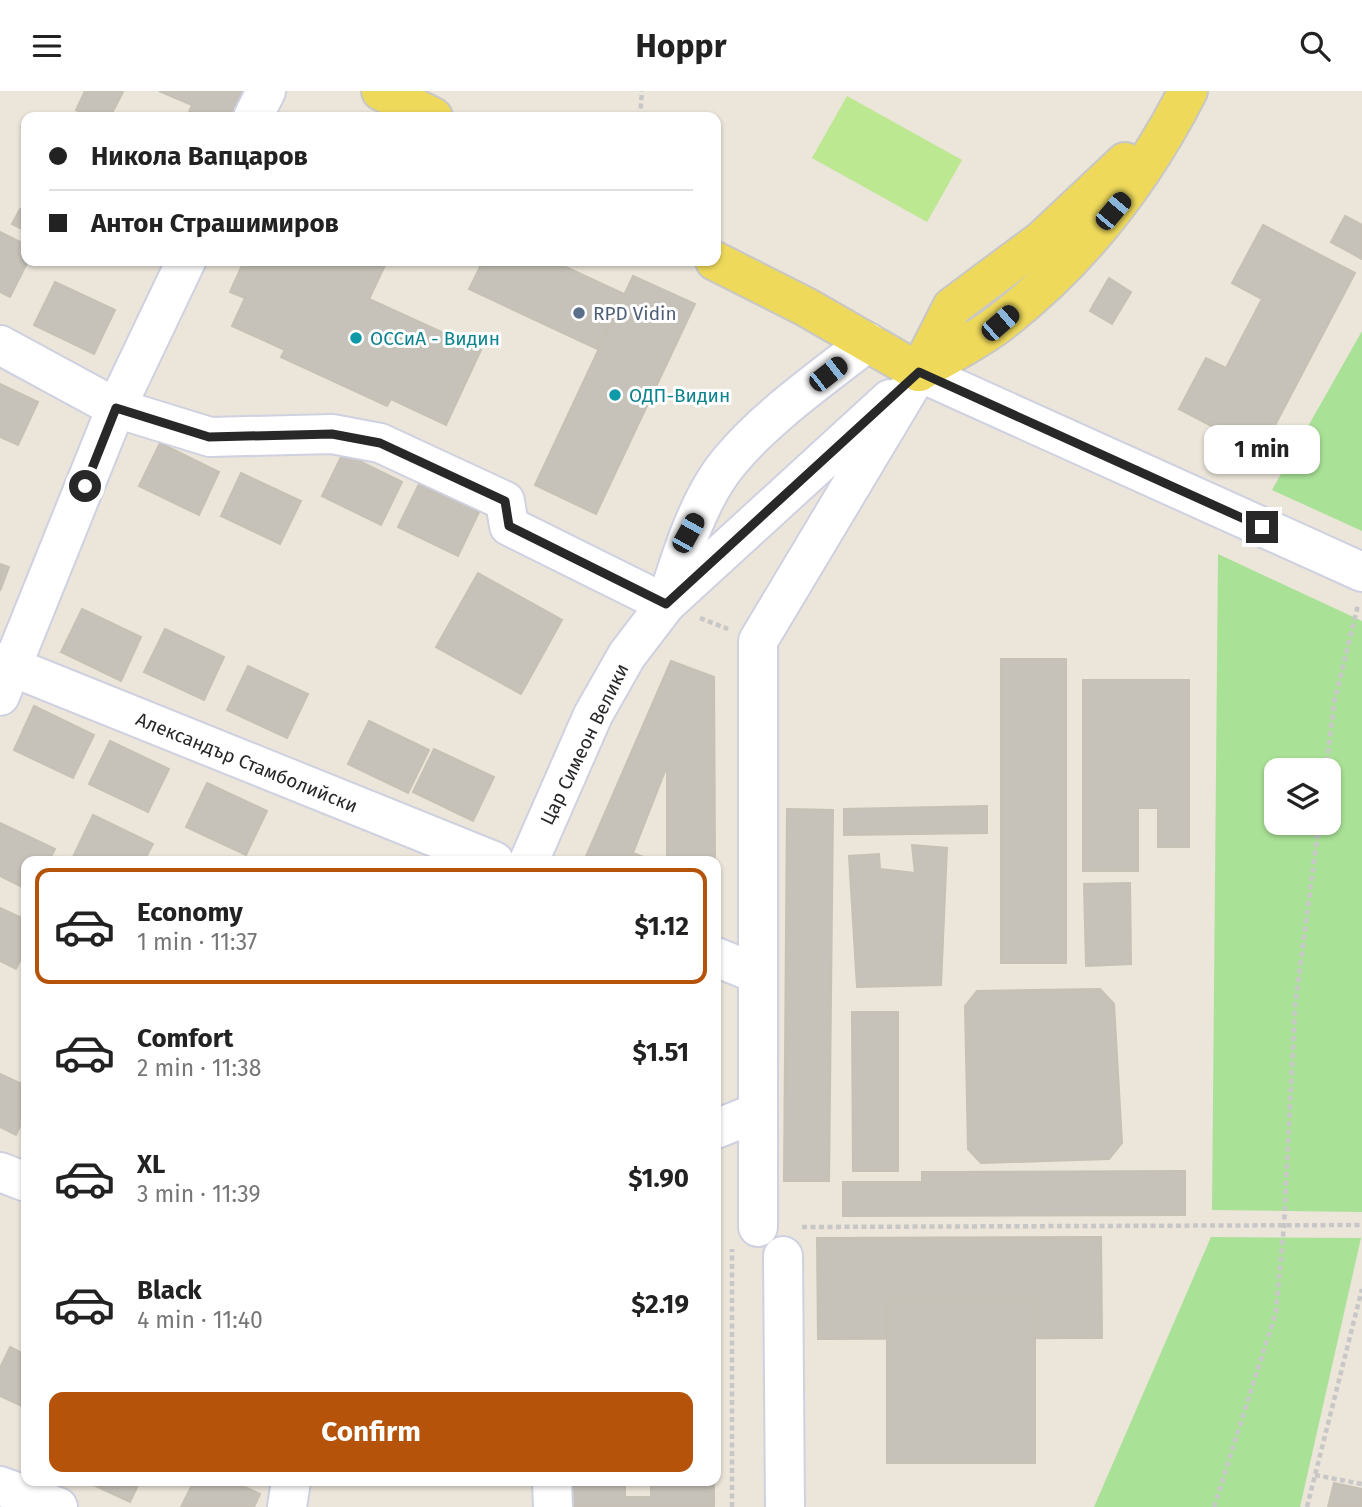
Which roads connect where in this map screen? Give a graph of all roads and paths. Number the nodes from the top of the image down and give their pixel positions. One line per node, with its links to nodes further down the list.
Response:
1 (266, 91): 5 (street)
2 (381, 91): 6 (main road)
3 (642, 91): 7 (path)
4 (1186, 96): 12 (main road, Цар Симеон Велики)
5 (256, 112)
6 (423, 112)
7 (640, 112)
8 (721, 264): 10 (main road)
9 (184, 266): 13 (street)
10 (868, 342): 12 (main road); 15 (street)
11 (0, 345): 13 (street)
12 (919, 372): 14 (street); 15 (street, Цар Симеон Велики); 16 (street)
13 (116, 408): 15 (street); 17 (street)
14 (1360, 588): 18 (path)
15 (666, 604): 16 (path); 21 (street, Цар Симеон Велики)
16 (758, 641): 23 (street)
17 (4, 675): 20 (street, Александър Стамболийски)
18 (1327, 758)
19 (1317, 835): 28 (path)
20 (481, 856)
21 (531, 856)
22 (721, 959): 23 (street)
23 (757, 974): 24 (street)
24 (758, 1112): 25 (street); 30 (street)
25 (721, 1127)
26 (0, 1172): 27 (street)
27 (21, 1179)
28 (1284, 1225): 29 (path); 30 (path); 43 (path)
29 (1362, 1225)
30 (758, 1227): 41 (path)
31 (783, 1256): 42 (street)
32 (1362, 1289): 33 (path)
33 (1315, 1475): 34 (path); 44 (path)
34 (1362, 1484)
35 (0, 1486): 38 (street)
36 (290, 1486): 39 (street)
37 (552, 1486): 40 (street)
38 (58, 1507)
39 (287, 1507)
40 (552, 1507)
41 (732, 1507)
42 (785, 1507)
43 (1214, 1507)
44 (1307, 1507)

